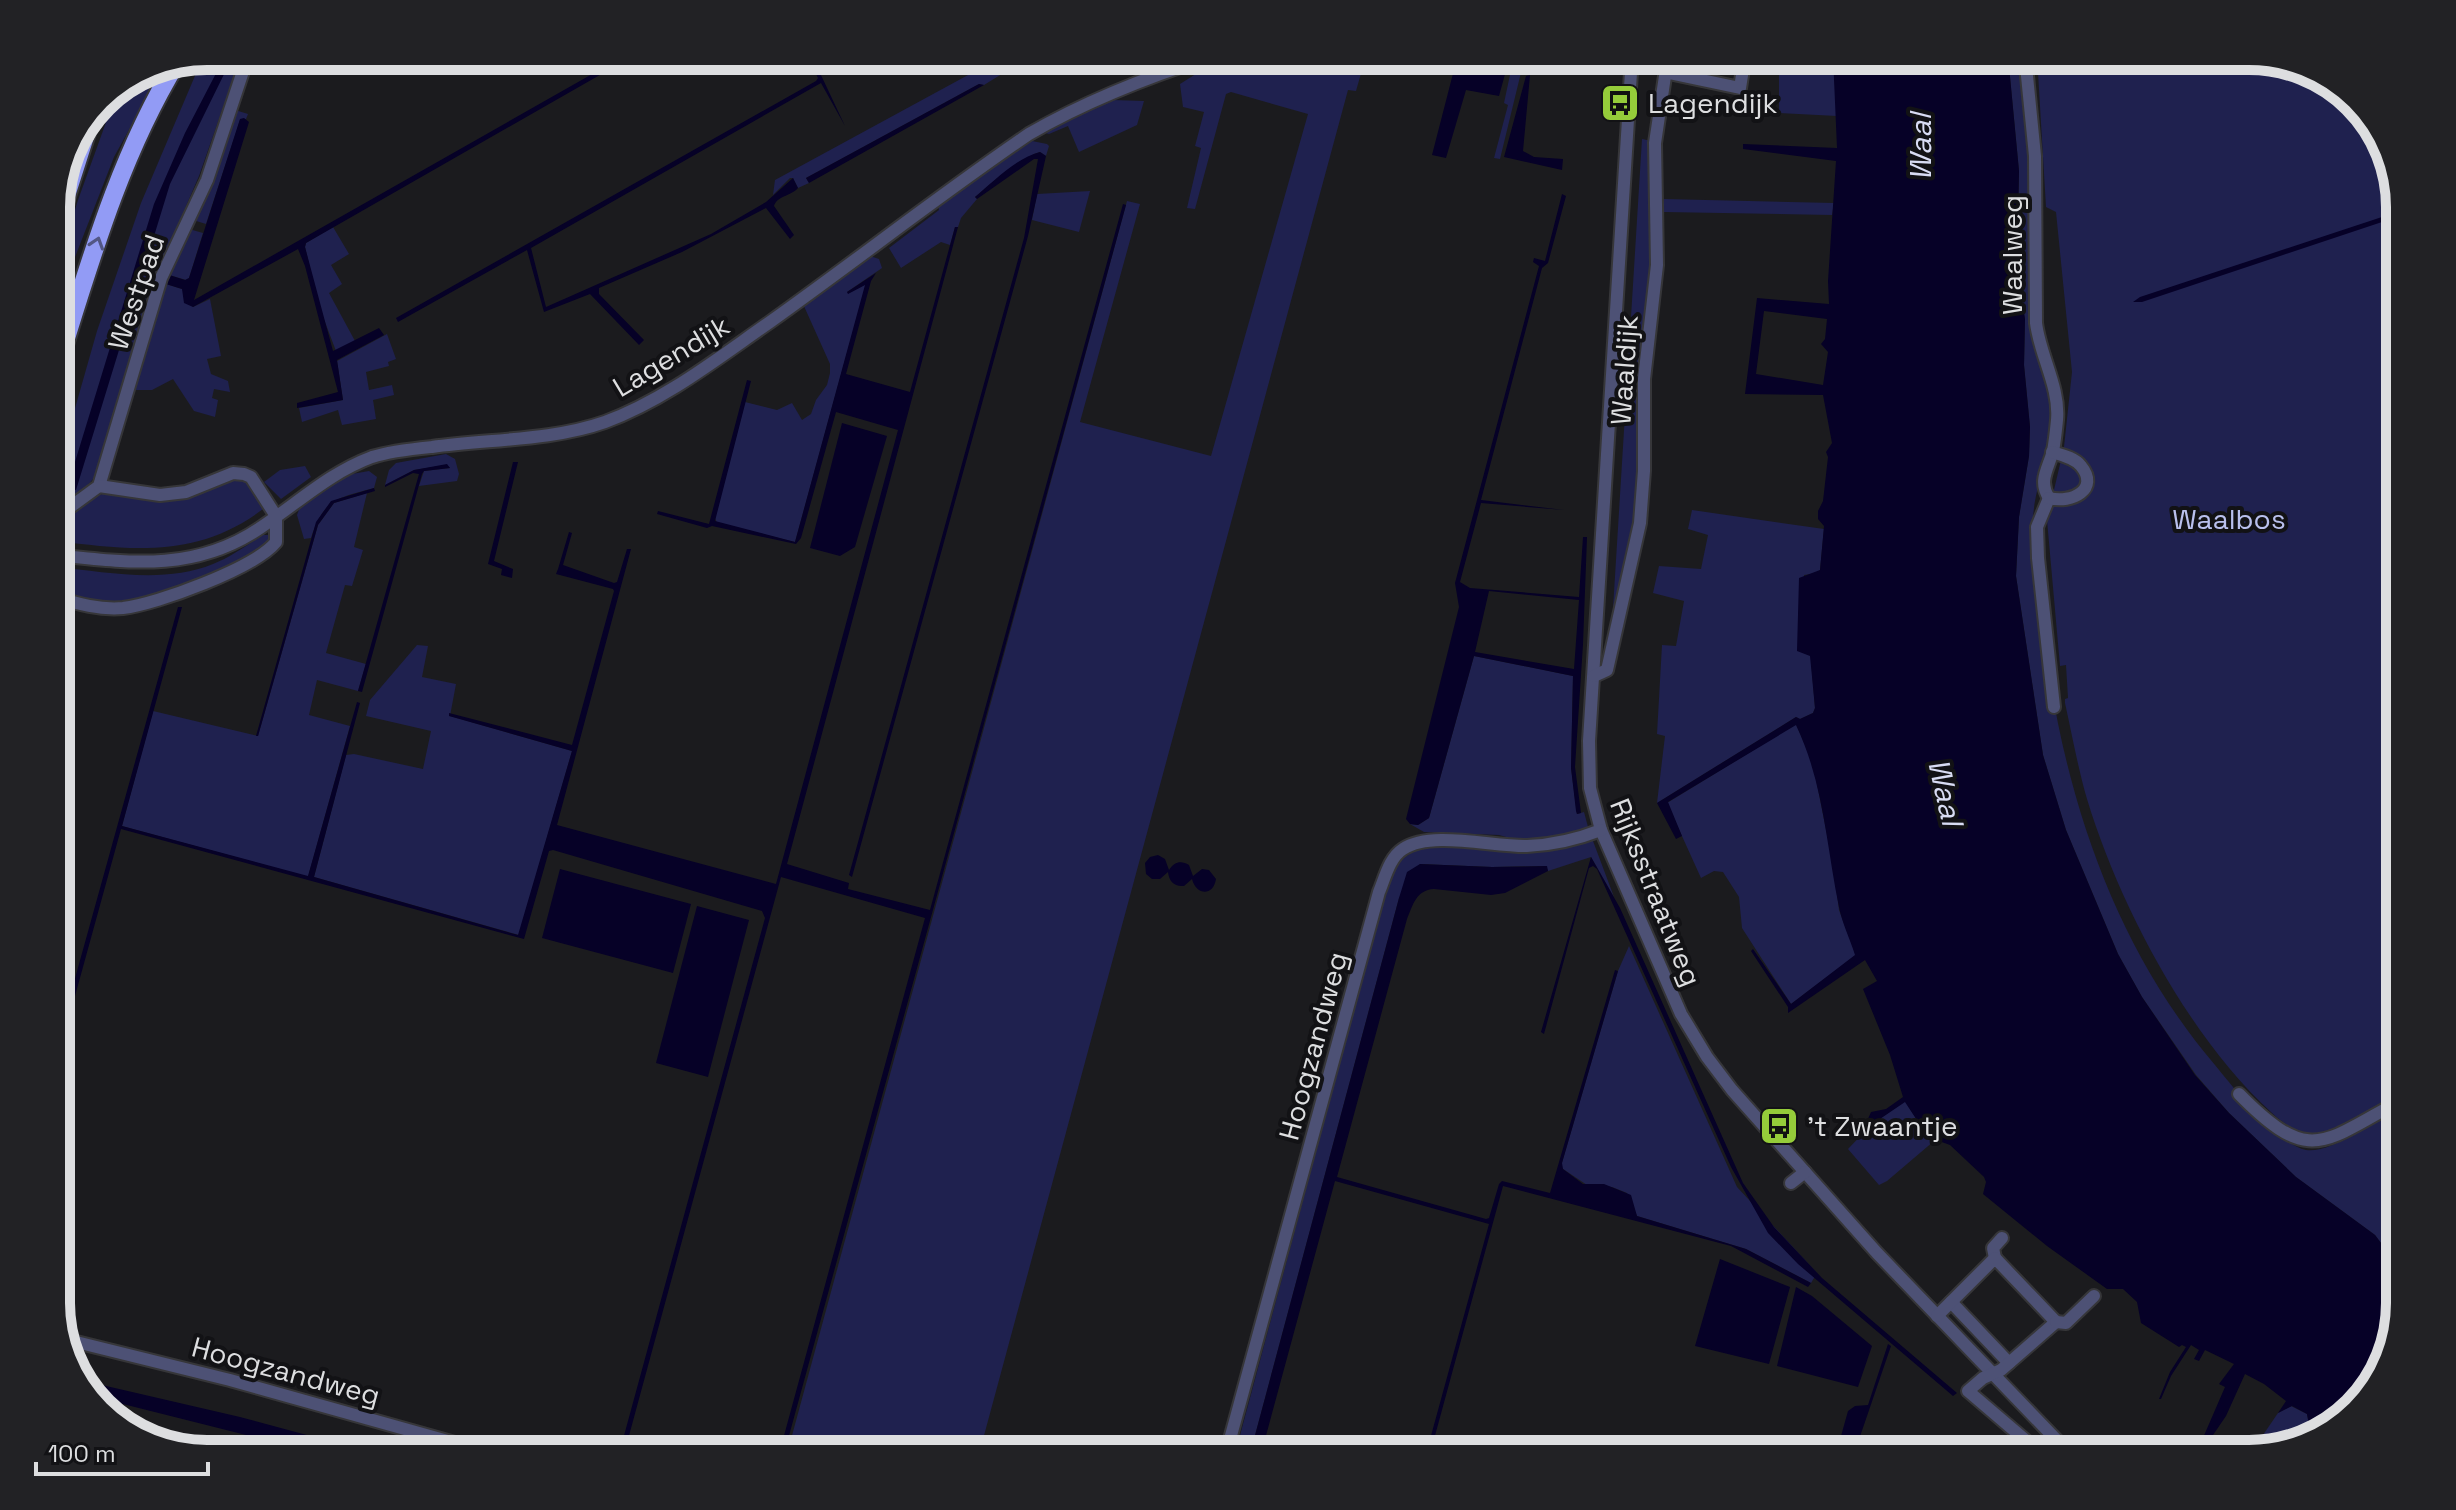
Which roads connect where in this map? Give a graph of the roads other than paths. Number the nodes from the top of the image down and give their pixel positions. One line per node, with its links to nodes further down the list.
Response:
1 (243, 70): 10 (street, Westpad)
2 (1173, 70): 13 (street, Lagendijk)
3 (1631, 70): 16 (street, Rijksstraatweg)
4 (1743, 70): 6 (street)
5 (2026, 70): 9 (street, Waalweg)
6 (1664, 72): 16 (street, Waaldijk)
7 (170, 75): 8 (highway, one-way to 7)
8 (70, 328)
9 (2052, 452): 11 (street, Waalweg); 11 (street)
10 (99, 486): 12 (street); 13 (street)
11 (2049, 498): 17 (street, Waalweg)
12 (70, 507)
13 (276, 516): 14 (street, Lagendijk); 15 (street)
14 (70, 557)
15 (70, 601)
16 (1594, 676): 18 (street, Rijksstraatweg)
17 (2054, 707)
18 (1601, 830): 21 (street, Rijksstraatweg); 35 (street, Hoogzandweg)
19 (2239, 1094): 20 (street)
20 (2386, 1108)
21 (1805, 1172): 22 (street); 27 (street, Rijksstraatweg)
22 (1791, 1183)
23 (2002, 1238): 24 (street)
24 (1995, 1258): 26 (street); 28 (street)
25 (2094, 1296): 28 (street)
26 (1951, 1302): 27 (street); 30 (street)
27 (1937, 1316): 31 (street, Rijksstraatweg)
28 (2056, 1322): 30 (street)
29 (76, 1342): 34 (street, Hoogzandweg)
30 (2009, 1363): 31 (street)
31 (1993, 1374): 32 (street, Rijksstraatweg); 33 (street)
32 (2032, 1413): 33 (street); 37 (street, Rijksstraatweg)
33 (2016, 1432): 36 (street)
34 (444, 1440)
35 (1230, 1440)
36 (2025, 1440)
37 (2057, 1440)

